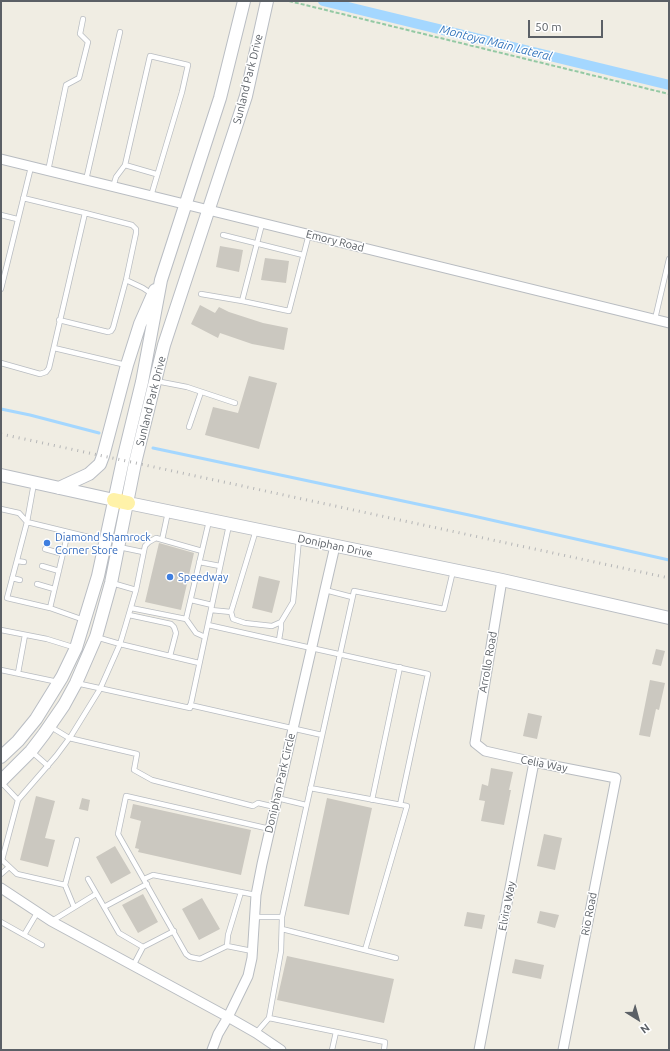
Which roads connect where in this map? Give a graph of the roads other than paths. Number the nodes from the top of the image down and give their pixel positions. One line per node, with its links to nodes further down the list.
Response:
1 (244, 1): 14 (main road, Sunland Park Drive)
2 (267, 1): 15 (main road, Sunland Park Drive)
3 (83, 19): 8 (lane)
4 (120, 32): 10 (lane)
5 (1, 159): 7 (street, Emory Road)
6 (125, 165): 9 (lane); 9 (lane); 11 (lane)
7 (31, 167): 8 (street, Emory Road); 13 (lane)
8 (48, 171): 10 (street, Emory Road)
9 (156, 174): 12 (lane)
10 (86, 180): 11 (street, Emory Road)
11 (113, 187): 12 (street, Emory Road)
12 (151, 196): 14 (street, Emory Road)
13 (24, 198): 16 (lane); 18 (lane)
14 (185, 205): 15 (street, Emory Road); 28 (main road, Sunland Park Drive)
15 (209, 211): 19 (street, Emory Road); 36 (main road, Sunland Park Drive)
16 (85, 213): 25 (lane); 31 (lane)
17 (1, 215): 18 (lane)
18 (18, 220): 26 (lane)
19 (262, 224): 20 (street, Emory Road); 22 (lane)
20 (308, 234): 23 (lane); 30 (street, Emory Road)
21 (223, 235): 22 (lane)
22 (257, 243): 23 (lane); 29 (lane)
23 (303, 255): 29 (lane)
24 (669, 259): 30 (lane)
25 (126, 280): 28 (lane); 31 (lane)
26 (1, 289)
27 (201, 294): 29 (lane)
28 (155, 297): 35 (main road); 43 (main road, Sunland Park Drive)
29 (242, 301)
30 (655, 319): 32 (street, Emory Road)
31 (59, 320): 33 (lane)
32 (669, 323)
33 (54, 348): 34 (lane); 35 (lane)
34 (1, 363)
35 (127, 365): 42 (main road)
36 (156, 381): 37 (lane); 44 (main road, Sunland Park Drive)
37 (201, 392): 38 (lane); 39 (lane)
38 (235, 403)
39 (189, 427)
40 (1, 475): 41 (main road, Doniphan Drive)
41 (34, 483): 42 (main road, Doniphan Drive); 48 (lane)
42 (59, 488): 43 (main road, Doniphan Drive)
43 (114, 500): 44 (main road, Doniphan Drive); 54 (main road, Sunland Park Drive)
44 (128, 503): 46 (main road, Doniphan Drive); 56 (main road, Sunland Park Drive)
45 (1, 509): 48 (lane)
46 (168, 510): 47 (main road, Doniphan Drive); 53 (lane)
47 (209, 519): 49 (main road, Doniphan Drive); 58 (lane)
48 (27, 522): 51 (lane); 61 (lane)
49 (230, 524): 50 (main road, Doniphan Drive); 65 (lane)
50 (256, 530): 52 (main road, Doniphan Drive); 82 (lane)
51 (68, 532): 54 (lane); 60 (lane)
52 (299, 539): 55 (main road, Doniphan Drive); 88 (lane)
53 (162, 540): 58 (lane); 59 (lane)
54 (106, 541): 87 (main road, Sunland Park Drive)
55 (335, 546): 67 (main road, Doniphan Drive); 75 (street, Doniphan Park Circle)
56 (118, 547): 59 (lane); 71 (main road, Sunland Park Drive)
57 (44, 549): 60 (lane)
58 (202, 551): 63 (lane)
59 (143, 552): 74 (lane)
60 (63, 554): 66 (lane)
61 (17, 561): 62 (lane); 68 (lane)
62 (24, 562)
63 (200, 562): 65 (lane); 77 (lane)
64 (42, 566): 66 (lane)
65 (220, 566): 78 (lane)
66 (59, 570): 73 (lane)
67 (453, 570): 70 (main road, Doniphan Drive); 76 (lane)
68 (12, 578): 69 (lane); 79 (lane)
69 (20, 580)
70 (502, 580): 84 (main road, Doniphan Drive); 113 (street, Arrollo Road)
71 (111, 583): 74 (lane); 93 (main road, Sunland Park Drive)
72 (38, 584): 73 (lane)
73 (54, 589): 79 (lane)
74 (136, 590): 80 (lane)
75 (325, 590): 76 (lane); 97 (street, Doniphan Park Circle)
76 (352, 597): 99 (lane)
77 (191, 600): 78 (lane); 85 (lane)
78 (212, 605): 81 (lane)
79 (50, 608): 87 (lane)
80 (131, 608): 83 (lane); 85 (lane)
81 (211, 610): 82 (lane); 89 (lane)
82 (231, 612): 86 (lane)
83 (129, 615): 96 (lane); 100 (lane)
84 (669, 618)
85 (186, 619): 94 (lane)
86 (233, 619): 88 (lane); 91 (lane)
87 (84, 620): 98 (main road, Sunland Park Drive)
88 (281, 622): 95 (lane)
89 (208, 625): 91 (lane); 94 (lane)
90 (1, 630): 92 (lane)
91 (230, 630): 95 (lane)
92 (26, 635): 98 (lane); 104 (lane)
93 (96, 637): 96 (lane); 106 (main road, Sunland Park Drive)
94 (205, 637): 101 (lane)
95 (279, 640): 97 (lane)
96 (120, 644): 100 (lane); 107 (lane)
97 (312, 647): 99 (lane); 110 (street, Doniphan Park Circle)
98 (76, 648): 105 (main road, Sunland Park Drive)
99 (339, 654): 102 (lane); 111 (lane)
100 (170, 656): 101 (lane)
101 (199, 663): 108 (lane)
102 (400, 668): 122 (lane); 125 (lane)
103 (1, 670): 104 (lane)
104 (18, 673): 105 (lane)
105 (60, 682): 115 (main road, Sunland Park Drive)
106 (76, 683): 107 (lane); 109 (main road, Sunland Park Drive)
107 (100, 689): 108 (lane); 112 (lane)
108 (190, 705): 110 (lane)
109 (49, 726): 112 (lane); 114 (main road, Sunland Park Drive)
110 (293, 728): 111 (lane); 123 (street, Doniphan Park Circle)
111 (322, 735): 120 (lane)
112 (69, 738): 117 (lane); 123 (lane)
113 (475, 743): 116 (street, Celia Way)
114 (31, 751): 117 (lane); 119 (main road, Sunland Park Drive)
115 (1, 757)
116 (534, 762): 118 (street, Celia Way); 163 (street, Elvira Way)
117 (48, 766): 121 (lane)
118 (616, 778): 164 (street, Rio Road)
119 (1, 781): 121 (lane)
120 (310, 788): 122 (lane); 124 (lane)
121 (18, 800): 128 (lane)
122 (372, 800): 125 (lane)
123 (276, 802): 124 (lane); 126 (street, Doniphan Park Circle)
124 (306, 805): 142 (lane)
125 (400, 805): 151 (lane)
126 (270, 829): 131 (lane); 137 (street, Doniphan Park Circle)
127 (78, 840): 133 (lane)
128 (9, 867): 129 (lane); 133 (lane)
129 (1, 874)
130 (88, 878): 136 (lane)
131 (144, 879): 132 (lane); 135 (lane)
132 (146, 884): 139 (lane); 146 (lane)
133 (65, 885): 138 (lane)
134 (1, 888): 140 (street)
135 (240, 892): 137 (lane); 149 (lane)
136 (96, 894): 138 (lane); 139 (lane)
137 (256, 895): 141 (street, Doniphan Park Circle)
138 (74, 907): 143 (lane)
139 (104, 907): 150 (lane)
140 (37, 913): 143 (street); 147 (lane)
141 (254, 917): 142 (lane); 152 (street, Doniphan Park Circle)
142 (282, 917): 145 (lane)
143 (51, 921): 154 (street)
144 (1, 922): 147 (lane)
145 (282, 929): 151 (lane); 156 (lane)
146 (174, 931): 149 (lane); 150 (lane)
147 (24, 935): 148 (lane)
148 (42, 945)
149 (227, 946): 152 (lane)
150 (143, 947): 154 (lane)
151 (365, 950): 153 (lane)
152 (252, 951): 155 (street, Doniphan Park Circle)
153 (396, 958)
154 (133, 966): 155 (street)
155 (228, 1017): 158 (street); 159 (street, Doniphan Park Circle)
156 (269, 1018): 157 (lane); 158 (lane)
157 (336, 1032): 161 (lane); 162 (lane)
158 (256, 1033): 160 (street)
159 (212, 1050)
160 (281, 1050)
161 (332, 1050)
162 (384, 1050)
163 (479, 1050)
164 (562, 1050)

